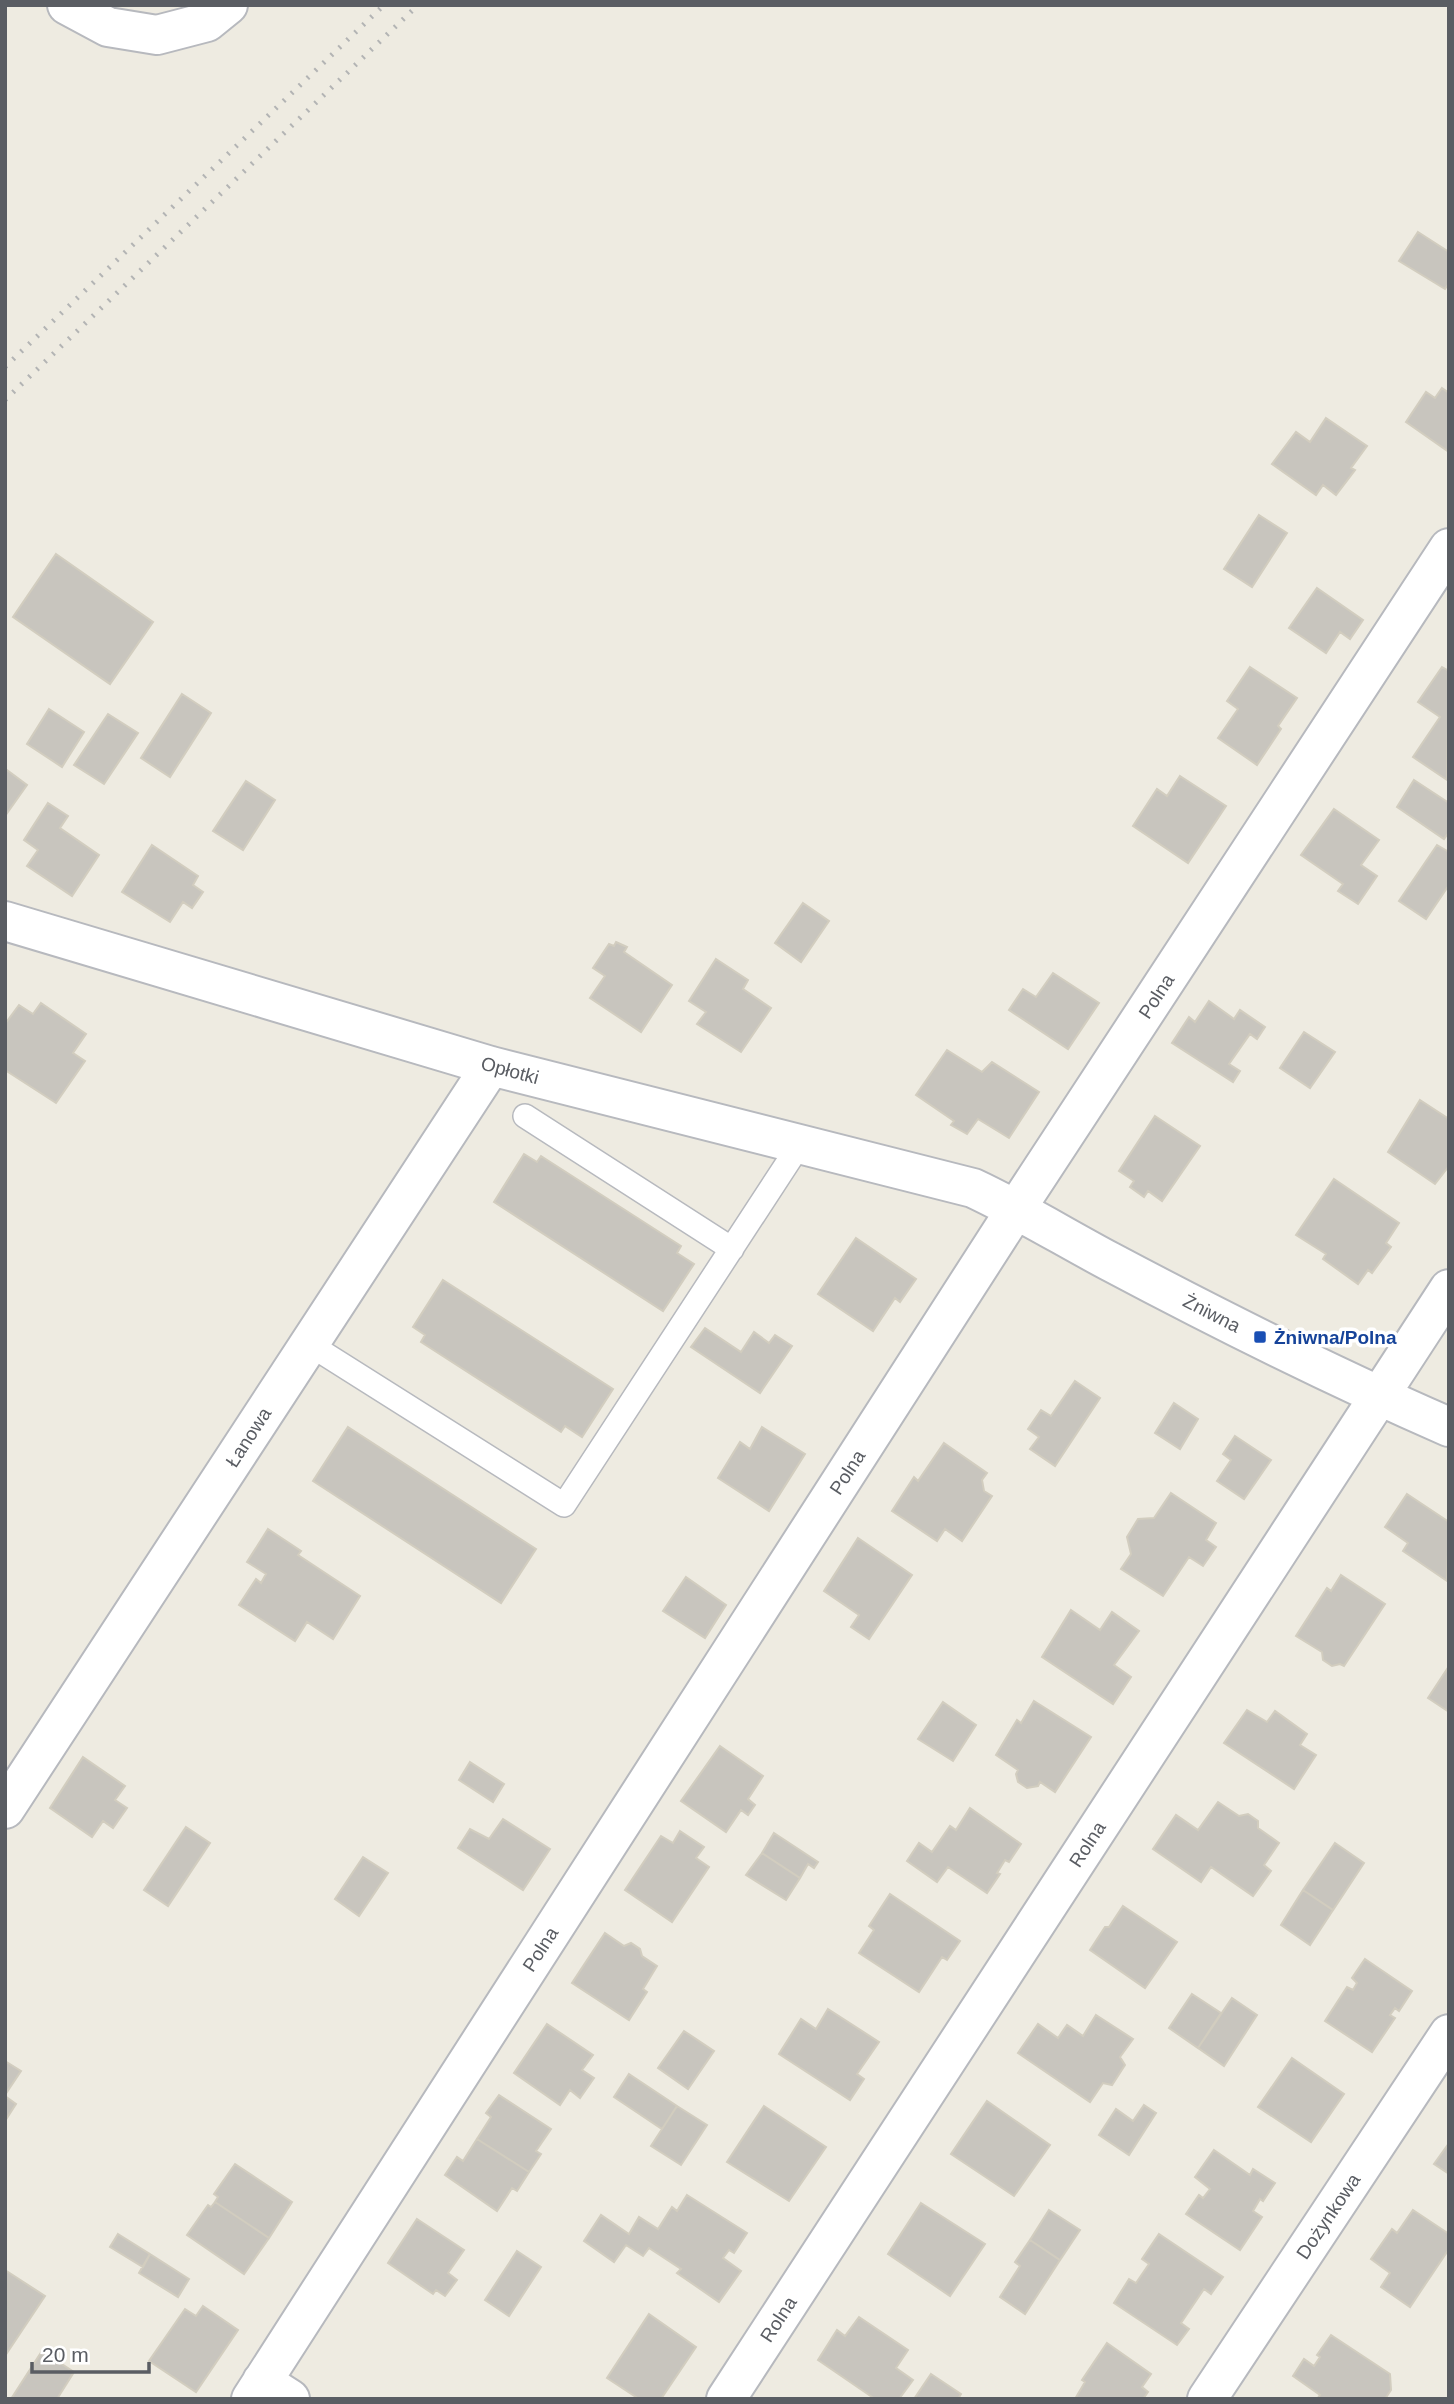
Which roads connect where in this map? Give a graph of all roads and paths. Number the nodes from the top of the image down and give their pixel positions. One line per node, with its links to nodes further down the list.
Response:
1 (68, 5): 2 (street)
2 (228, 5)
3 (1449, 548): 8 (street, Polna)
4 (5, 921): 5 (street, Opłotki)
5 (491, 1066): 7 (street, Opłotki); 11 (street, Łanowa)
6 (525, 1116): 9 (lane)
7 (800, 1144): 8 (street, Opłotki); 9 (lane)
8 (1016, 1209): 12 (street, Żniwna); 16 (street, Polna)
9 (732, 1248): 11 (lane)
10 (1449, 1289): 12 (street, Rolna)
11 (309, 1344): 14 (street, Łanowa)
12 (1378, 1396): 13 (street, Żniwna); 17 (street, Rolna)
13 (1449, 1427)
14 (5, 1809)
15 (1449, 2034): 18 (street, Dożynkowa)
16 (268, 2393)
17 (726, 2399)
18 (1207, 2399)

